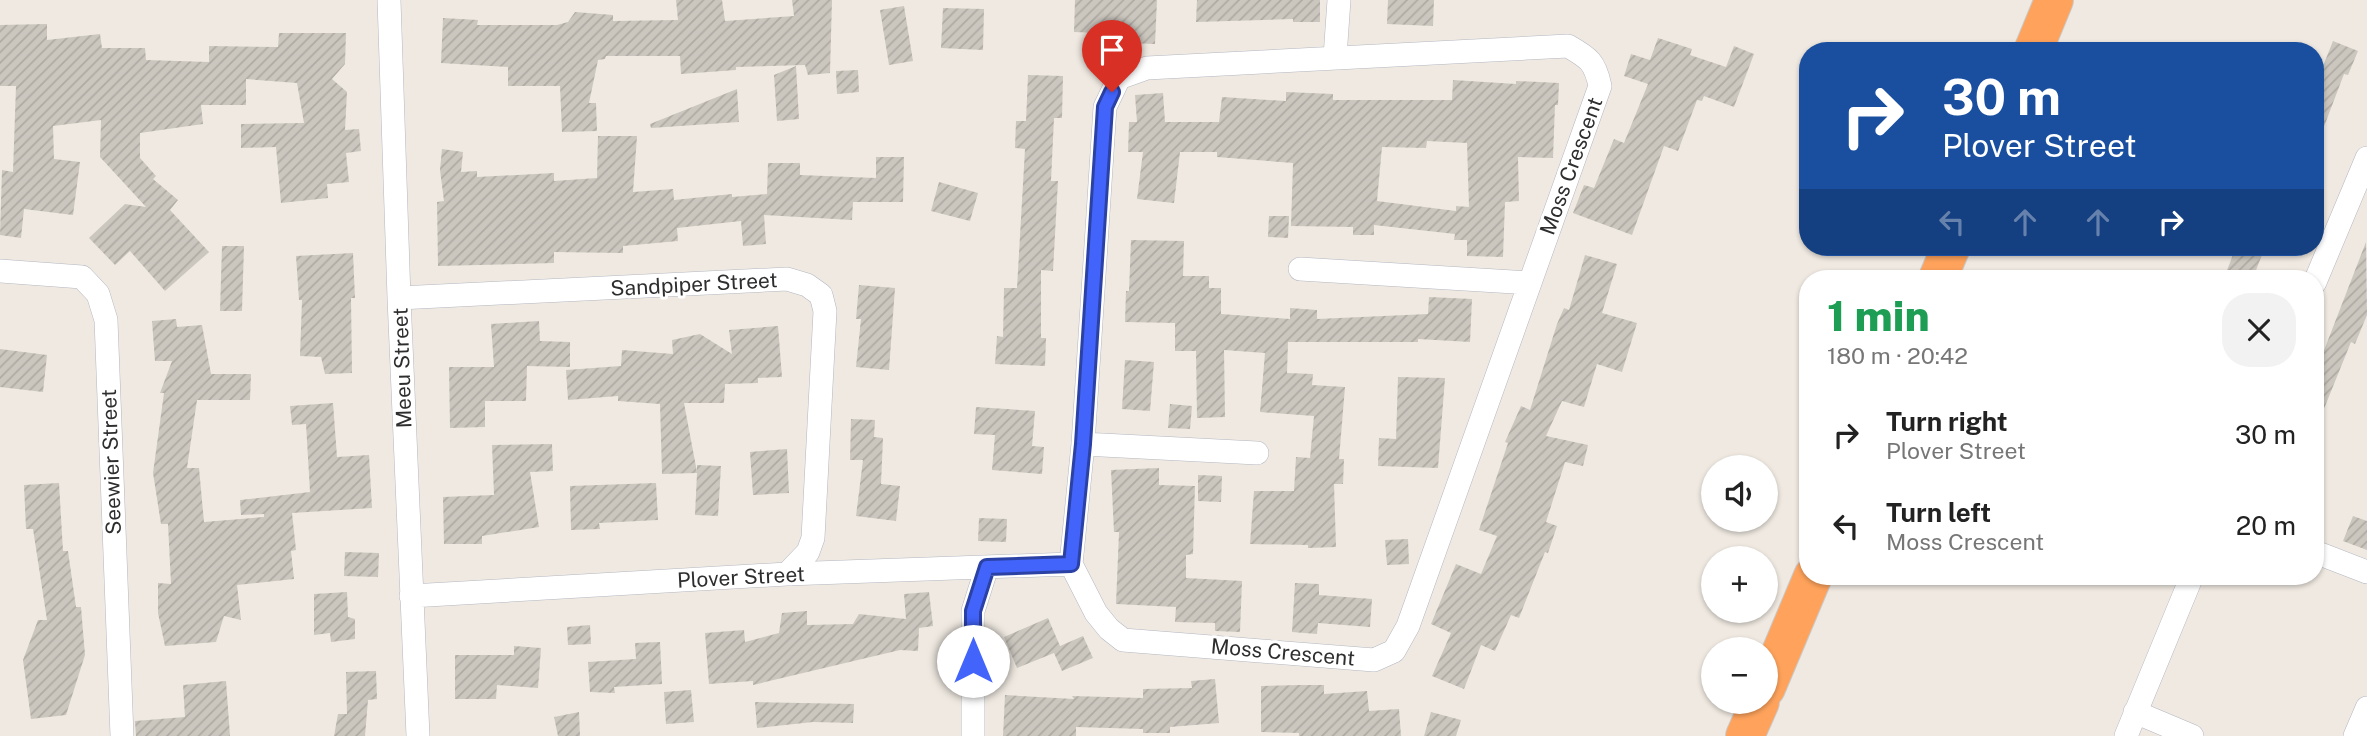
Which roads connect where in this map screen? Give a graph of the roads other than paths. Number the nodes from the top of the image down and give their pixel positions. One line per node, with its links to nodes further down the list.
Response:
1 (389, 0): 13 (street, Meeu Street)
2 (1339, 0): 7 (street)
3 (2037, 0): 5 (highway)
4 (2054, 0): 6 (highway)
5 (2019, 42)
6 (2037, 42)
7 (1335, 57): 12 (street, Moss Crescent); 14 (street, Moss Crescent)
8 (2367, 158): 10 (street)
9 (1300, 269): 12 (street)
10 (2320, 270)
11 (0, 271): 31 (street, Seewier Street)
12 (1530, 283): 17 (street, Moss Crescent)
13 (399, 298): 21 (street, Sandpiper Street); 24 (street, Meeu Street)
14 (1083, 444): 15 (street); 17 (street, Moss Crescent)
15 (1257, 453)
16 (2324, 555): 20 (street)
17 (1071, 564): 18 (street, Plover Street)
18 (987, 567): 21 (street, Plover Street); 33 (street)
19 (1799, 569): 25 (highway)
20 (2367, 572)
21 (787, 574): 24 (street, Plover Street)
22 (1809, 585): 26 (highway)
23 (2188, 585): 28 (street)
24 (411, 596): 32 (street, Meeu Street)
25 (1770, 637)
26 (1778, 659)
27 (2367, 708): 38 (street)
28 (2136, 712): 36 (street); 37 (street)
29 (1738, 714): 34 (highway)
30 (1755, 714): 35 (highway)
31 (122, 736)
32 (418, 736)
33 (973, 736)
34 (1729, 736)
35 (1745, 736)
36 (2126, 736)
37 (2192, 736)
38 (2355, 736)

